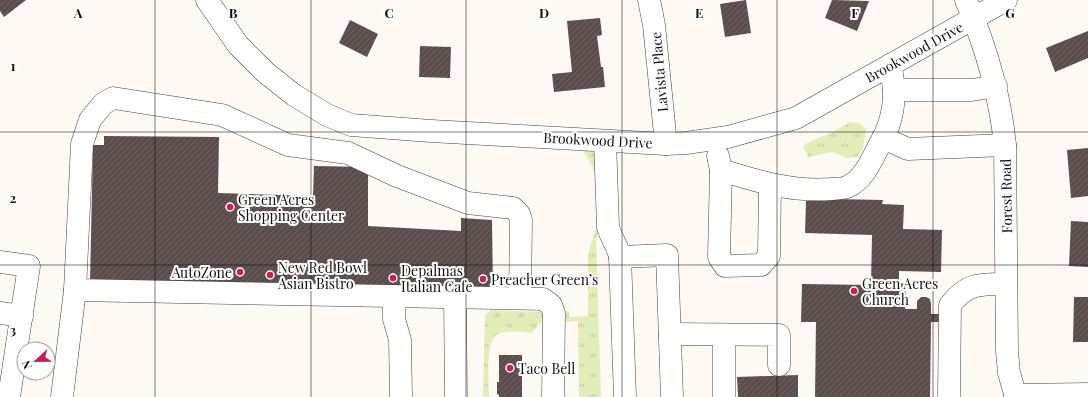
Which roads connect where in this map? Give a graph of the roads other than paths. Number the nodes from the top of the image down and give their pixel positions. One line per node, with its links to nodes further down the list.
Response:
1 (206, 0): 10 (street, Brookwood Drive)
2 (649, 0): 11 (street, Lavista Place)
3 (1006, 0): 4 (street, Brookwood Drive)
4 (970, 9): 5 (street, Brookwood Drive); 6 (street, Forest Road)
5 (890, 65): 7 (street); 9 (street, Brookwood Drive)
6 (996, 86): 7 (street); 12 (street, Forest Road)
7 (894, 90): 8 (street)
8 (883, 138): 12 (street); 14 (street)
9 (713, 140): 11 (street, Brookwood Drive); 13 (street)
10 (605, 141): 11 (street, Brookwood Drive); 15 (street)
11 (666, 144)
12 (1005, 144): 17 (street, Forest Road)
13 (721, 170): 14 (street); 14 (street)
14 (770, 185)
15 (620, 257): 24 (street); 34 (street)
16 (0, 262): 23 (street)
17 (1006, 284): 28 (street, Forest Road); 37 (street)
18 (75, 290): 19 (street); 21 (street); 30 (street)
19 (394, 296): 20 (street); 31 (street)
20 (455, 298): 21 (street); 32 (street)
21 (520, 298): 33 (street)
22 (0, 313): 23 (street)
23 (22, 316): 29 (street)
24 (670, 334): 25 (street); 35 (street)
25 (724, 335): 26 (street); 36 (street)
26 (779, 365)
27 (1088, 394): 28 (street)
28 (1015, 396)
29 (9, 397)
30 (62, 397)
31 (401, 397)
32 (456, 397)
33 (553, 397)
34 (625, 397)
35 (672, 397)
36 (724, 397)
37 (949, 397)

